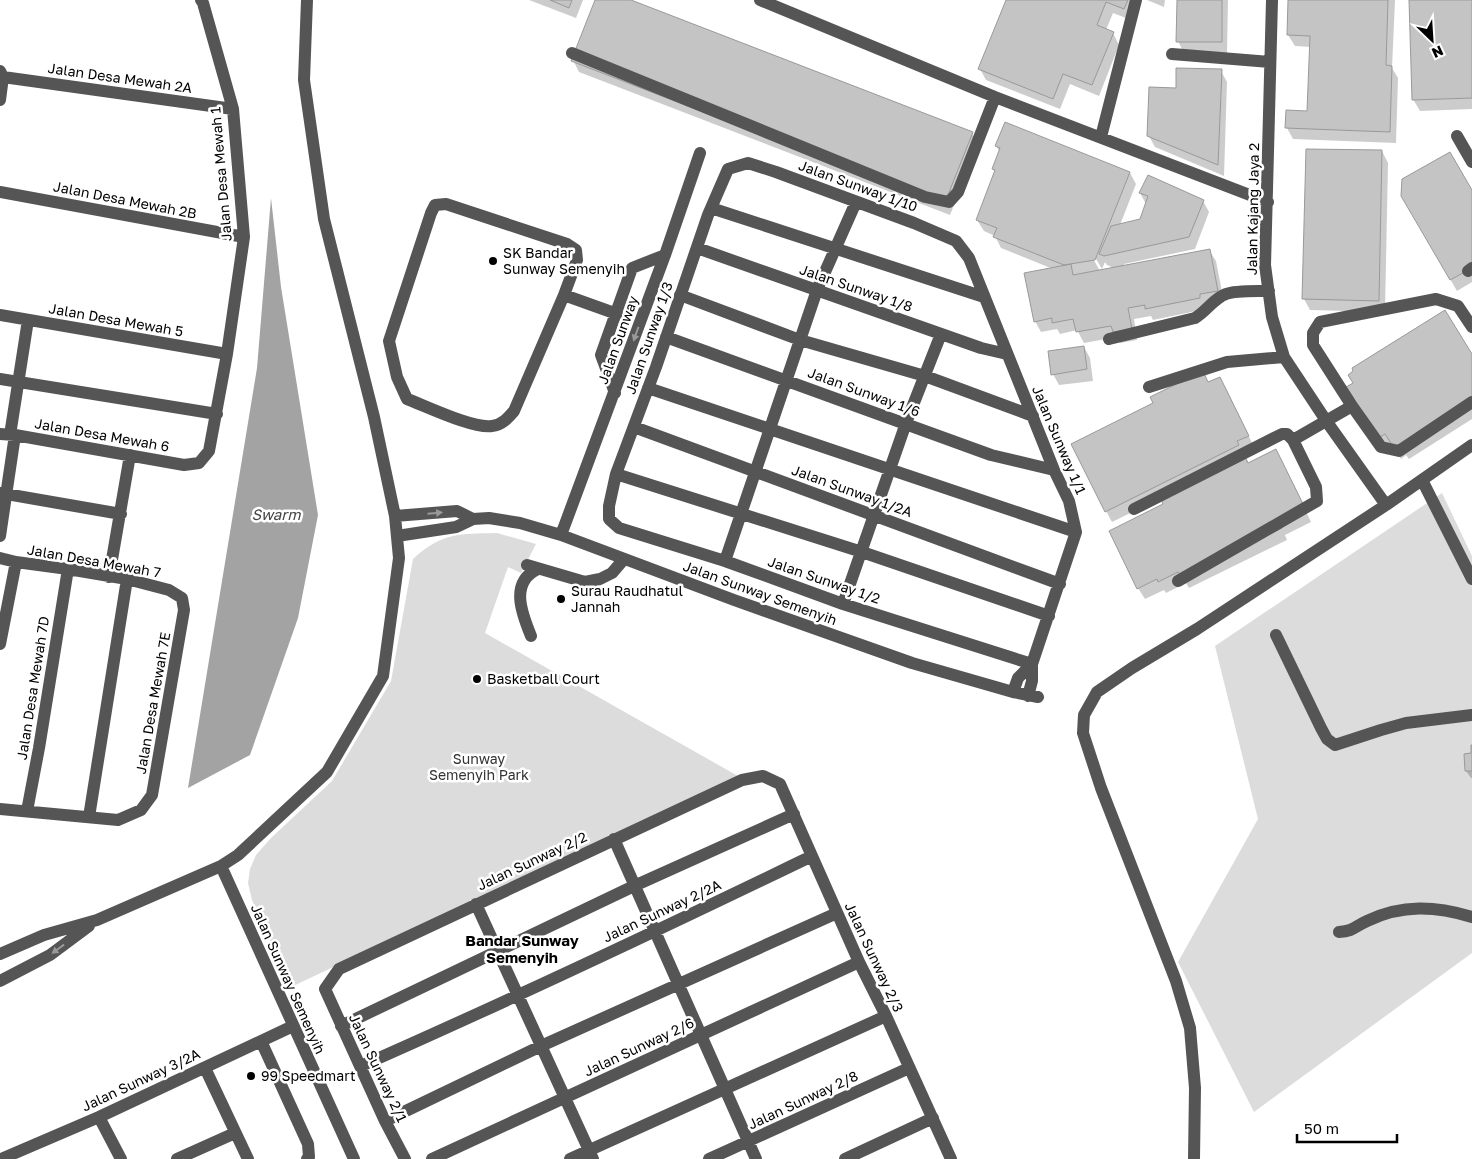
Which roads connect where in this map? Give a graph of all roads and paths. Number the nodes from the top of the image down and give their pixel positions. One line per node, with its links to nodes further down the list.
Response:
1 (201, 0): 12 (street, Jalan Desa Mewah 1)
2 (307, 0): 73 (street)
3 (760, 0): 10 (street)
4 (1136, 0): 14 (street)
5 (1272, 0): 8 (street, Jalan Kajang Jaya 2)
6 (572, 52): 10 (street)
7 (1172, 54): 8 (street)
8 (1270, 62): 20 (street, Jalan Kajang Jaya 2)
9 (2, 74): 11 (street); 12 (street, Jalan Desa Mewah 2A)
10 (995, 97): 14 (street)
11 (0, 100)
12 (233, 109): 22 (street, Jalan Desa Mewah 1)
13 (1457, 136): 16 (street)
14 (1101, 137): 20 (street)
15 (700, 154): 25 (street, Jalan Sunway)
16 (1472, 162)
17 (728, 169): 19 (street, Jalan Sunway 1/10); 21 (street, Jalan Sunway 1/3)
18 (0, 192): 22 (street, Jalan Desa Mewah 2B)
19 (856, 202): 24 (street); 26 (street, Jalan Sunway 1/10)
20 (1268, 202): 28 (street, Jalan Kajang Jaya 2)
21 (711, 208): 23 (street, Jalan Sunway 1/3); 24 (street)
22 (244, 238): 40 (street, Jalan Desa Mewah 1)
23 (696, 248): 27 (street, Jalan Sunway 1/8); 30 (street, Jalan Sunway 1/3)
24 (836, 249): 27 (street); 31 (street)
25 (665, 255): 32 (street); 49 (street, Jalan Sunway, one-way to 49)
26 (969, 258): 31 (street, Jalan Sunway 1/1)
27 (817, 290): 36 (street, Jalan Sunway 1/8); 39 (street)
28 (1269, 291): 38 (street); 42 (street, Jalan Kajang Jaya 2)
29 (564, 295): 29 (street); 32 (street)
30 (680, 295): 37 (street, Jalan Sunway 1/3); 39 (street)
31 (984, 297): 41 (street, Jalan Sunway 1/1)
32 (617, 314): 49 (street)
33 (0, 315): 34 (street, Jalan Desa Mewah 5)
34 (28, 320): 40 (street, Jalan Desa Mewah 5); 46 (street)
35 (1472, 326): 51 (street)
36 (941, 334): 41 (street, Jalan Sunway 1/8); 43 (street)
37 (666, 337): 45 (street, Jalan Sunway 1/6); 48 (street, Jalan Sunway 1/3)
38 (1108, 339)
39 (800, 340): 43 (street); 45 (street)
40 (227, 354): 52 (street, Jalan Desa Mewah 1)
41 (1007, 354): 53 (street, Jalan Sunway 1/1)
42 (1284, 357): 47 (street); 54 (street, Jalan Kajang Jaya 2)
43 (925, 376): 53 (street); 55 (street)
44 (0, 379): 46 (street)
45 (786, 380): 55 (street, Jalan Sunway 1/6); 57 (street)
46 (18, 382): 52 (street); 58 (street)
47 (1149, 387)
48 (648, 388): 56 (street, Jalan Sunway 1/3); 57 (street)
49 (614, 393): 78 (street, Jalan Sunway)
50 (1472, 402): 51 (street)
51 (1352, 406): 54 (street)
52 (217, 414): 62 (street, Jalan Desa Mewah 1)
53 (1033, 416): 64 (street, Jalan Sunway 1/1)
54 (1327, 422): 59 (street); 69 (street, Jalan Kajang Jaya 2)
55 (906, 423): 63 (street); 64 (street, Jalan Sunway 1/6)
56 (634, 427): 65 (street, Jalan Sunway 1/2A); 66 (street, Jalan Sunway 1/3)
57 (770, 428): 63 (street); 65 (street)
58 (8, 435): 61 (street, Jalan Desa Mewah 6); 68 (street)
59 (1293, 440): 70 (street); 90 (street)
60 (1472, 445): 67 (street)
61 (130, 455): 62 (street, Jalan Desa Mewah 6); 71 (street)
62 (199, 463)
63 (890, 469): 74 (street); 77 (street)
64 (1054, 470): 77 (street, Jalan Sunway 1/1)
65 (755, 472): 72 (street); 74 (street, Jalan Sunway 1/2A)
66 (616, 474): 72 (street); 76 (street, Jalan Sunway 1/3)
67 (1422, 480): 69 (street); 88 (street)
68 (3, 494): 71 (street); 79 (street)
69 (1386, 505): 154 (street)
70 (1134, 509)
71 (121, 514): 87 (street)
72 (741, 514): 81 (street); 84 (street)
73 (395, 516): 75 (street, Jalan Sunway Semenyih, one-way to 75); 80 (street)
74 (874, 516): 81 (street); 91 (street, Jalan Sunway 1/2A)
75 (473, 519): 78 (street, Jalan Sunway Semenyih); 80 (street, Jalan Sunway Semenyih)
76 (609, 519): 84 (street, Jalan Sunway 1/2)
77 (1076, 532): 91 (street, Jalan Sunway 1/1)
78 (561, 535): 83 (street, Jalan Sunway Semenyih)
79 (0, 536)
80 (397, 536): 109 (street)
81 (862, 552): 93 (street); 94 (street)
82 (0, 558): 85 (street, Jalan Desa Mewah 7)
83 (624, 559): 96 (street); 99 (street, Jalan Sunway Semenyih)
84 (725, 561): 93 (street, Jalan Sunway 1/2)
85 (16, 562): 86 (street, Jalan Desa Mewah 7); 97 (street)
86 (68, 569): 87 (street, Jalan Desa Mewah 7); 104 (street, Jalan Desa Mewah 7D)
87 (109, 577): 89 (street, Jalan Desa Mewah 7)
88 (1472, 579)
89 (128, 580): 92 (street, Jalan Desa Mewah 7); 106 (street)
90 (1178, 581)
91 (1060, 584): 94 (street, Jalan Sunway 1/1)
92 (182, 598): 106 (street, Jalan Desa Mewah 7E)
93 (843, 604): 98 (street, Jalan Sunway 1/2)
94 (1049, 616): 98 (street, Jalan Sunway 1/1)
95 (1276, 634): 101 (street)
96 (531, 636)
97 (0, 644)
98 (1032, 664): 99 (street); 100 (street, Jalan Sunway 1/1)
99 (1012, 692): 100 (street, Jalan Sunway Semenyih)
100 (1033, 696)
101 (1472, 715)
102 (763, 776): 105 (street, Jalan Sunway 2/3); 107 (street, Jalan Sunway 2/2)
103 (0, 809): 104 (street)
104 (27, 811): 106 (street)
105 (794, 814): 108 (street, Jalan Sunway 2/3); 110 (street)
106 (89, 817)
107 (614, 839): 110 (street); 111 (street, Jalan Sunway 2/2)
108 (812, 856): 112 (street, Jalan Sunway 2/3); 115 (street, Jalan Sunway 2/2A)
109 (221, 866): 114 (street); 125 (street, Jalan Sunway Semenyih)
110 (634, 886): 115 (street); 117 (street)
111 (476, 904): 117 (street); 122 (street, Jalan Sunway 2/2)
112 (836, 912): 119 (street, Jalan Sunway 2/3); 121 (street)
113 (1472, 917): 116 (street)
114 (97, 920): 118 (street); 120 (street, one-way to 120)
115 (655, 932): 121 (street); 123 (street, Jalan Sunway 2/2A)
116 (1339, 932)
117 (498, 952): 123 (street); 126 (street)
118 (0, 954)
119 (858, 962): 124 (street, Jalan Sunway 2/3); 127 (street, Jalan Sunway 2/6)
120 (0, 981)
121 (678, 984): 127 (street); 129 (street)
122 (325, 989): 126 (street, Jalan Sunway 2/1)
123 (518, 995): 129 (street); 130 (street, Jalan Sunway 2/2A)
124 (886, 1016): 132 (street, Jalan Sunway 2/3); 133 (street)
125 (293, 1026): 128 (street, Jalan Sunway 3/2A); 146 (street, Jalan Sunway Semenyih)
126 (341, 1026): 130 (street, Jalan Sunway 2/1)
127 (701, 1035): 133 (street); 134 (street, Jalan Sunway 2/6)
128 (261, 1041): 131 (street, Jalan Sunway 3/2A); 145 (street)
129 (541, 1046): 134 (street); 137 (street)
130 (361, 1066): 137 (street, Jalan Sunway 2/1)
131 (205, 1068): 135 (street, Jalan Sunway 3/2A); 138 (street)
132 (909, 1068): 136 (street, Jalan Sunway 2/3); 139 (street, Jalan Sunway 2/8)
133 (725, 1089): 139 (street); 140 (street)
134 (565, 1098): 140 (street); 148 (street, Jalan Sunway 2/6)
135 (99, 1116): 141 (street, Jalan Sunway 3/2A); 142 (street)
136 (933, 1118): 152 (street); 153 (street, Jalan Sunway 2/3)
137 (385, 1121): 147 (street, Jalan Sunway 2/1)
138 (235, 1133): 143 (street); 144 (street)
139 (748, 1141): 150 (street, Jalan Sunway 2/8); 151 (street)
140 (591, 1154): 149 (street)
141 (1, 1159)
142 (121, 1159)
143 (177, 1159)
144 (248, 1159)
145 (307, 1159)
146 (354, 1159)
147 (405, 1159)
148 (432, 1159)
149 (570, 1159)
150 (709, 1159)
151 (756, 1159)
152 (845, 1159)
153 (951, 1159)
154 (1194, 1159)

